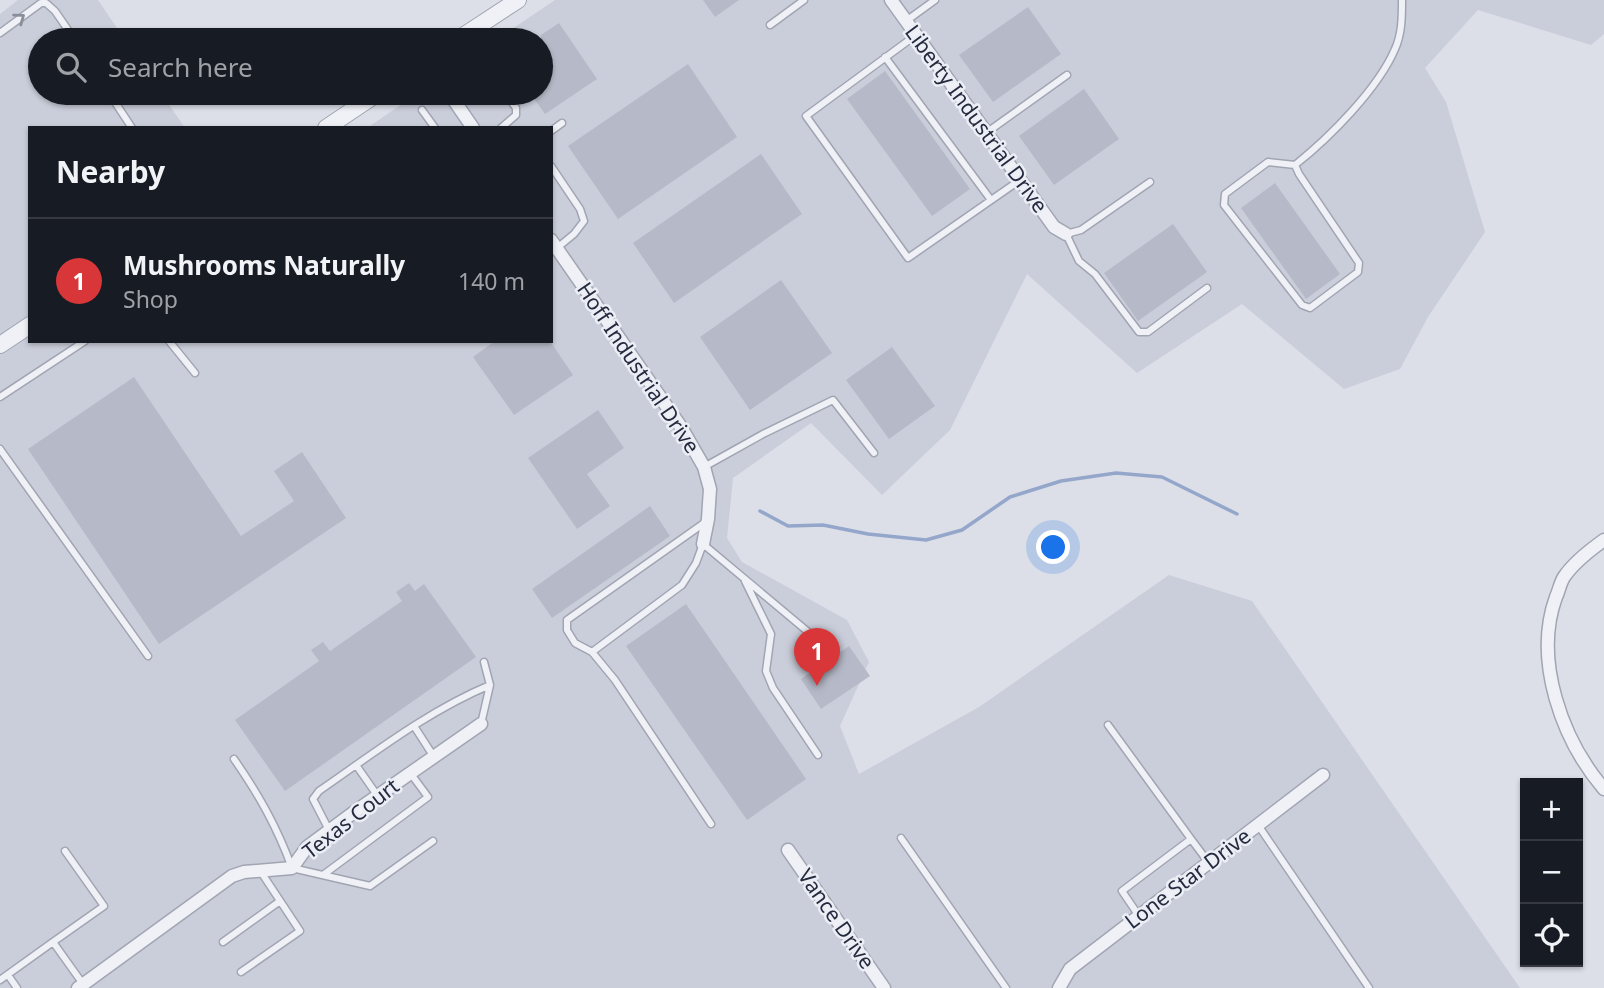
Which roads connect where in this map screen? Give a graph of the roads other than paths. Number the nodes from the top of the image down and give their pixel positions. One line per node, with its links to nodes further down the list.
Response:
1 (518, 0): 9 (street)
2 (804, 0): 7 (lane)
3 (891, 0): 6 (street, Liberty Industrial Drive)
4 (935, 0): 6 (lane)
5 (1402, 0): 27 (lane)
6 (906, 21): 11 (street, Liberty Industrial Drive)
7 (771, 25)
8 (67, 28): 10 (lane, one-way to 8)
9 (475, 28)
10 (0, 33)
11 (916, 35): 12 (lane); 26 (street, Liberty Industrial Drive)
12 (885, 58): 31 (lane); 31 (lane)
13 (1067, 75): 26 (lane)
14 (117, 105): 20 (lane)
15 (360, 105): 21 (street)
16 (457, 105): 23 (street)
17 (514, 105): 24 (lane)
18 (422, 110): 22 (lane)
19 (562, 123): 25 (lane)
20 (131, 126)
21 (329, 126)
22 (434, 126)
23 (472, 126)
24 (503, 126)
25 (553, 130)
26 (986, 133): 29 (street, Liberty Industrial Drive)
27 (1295, 165): 27 (lane)
28 (553, 169): 33 (lane)
29 (1020, 180): 31 (lane); 32 (street, Liberty Industrial Drive)
30 (1150, 182): 32 (lane)
31 (991, 200)
32 (1066, 233): 34 (lane)
33 (554, 244): 43 (street, Hoff Industrial Drive)
34 (1207, 288)
35 (28, 326): 38 (street)
36 (82, 343): 40 (lane)
37 (171, 343): 39 (lane)
38 (0, 345)
39 (195, 373)
40 (0, 397)
41 (0, 449): 50 (lane)
42 (874, 453): 43 (lane)
43 (705, 467): 44 (street, Hoff Industrial Drive)
44 (708, 520): 46 (street, Hoff Industrial Drive); 49 (lane)
45 (1604, 540): 62 (street)
46 (703, 544): 47 (lane); 49 (lane)
47 (742, 576): 48 (lane); 56 (lane)
48 (813, 636)
49 (592, 652): 64 (lane)
50 (148, 656)
51 (484, 662): 52 (lane)
52 (490, 685): 53 (lane); 55 (lane)
53 (481, 724): 57 (street, Texas Court)
54 (1108, 725): 68 (lane)
55 (414, 726): 57 (lane); 59 (lane)
56 (818, 755)
57 (434, 757): 60 (street, Texas Court)
58 (234, 758): 73 (lane)
59 (356, 765): 63 (lane); 66 (lane)
60 (410, 773): 63 (street, Texas Court); 75 (lane)
61 (1323, 775): 65 (street, Lone Star Drive)
62 (1604, 789)
63 (378, 796): 66 (street, Texas Court)
64 (711, 824)
65 (1258, 825): 72 (street, Lone Star Drive); 88 (lane)
66 (329, 831): 73 (street, Texas Court)
67 (901, 838): 86 (lane)
68 (1191, 839): 72 (lane); 77 (lane)
69 (433, 841): 75 (lane)
70 (65, 850): 78 (lane)
71 (788, 850): 85 (street, Vance Drive)
72 (1209, 863): 77 (street, Lone Star Drive)
73 (292, 868): 74 (street, Texas Court); 75 (lane)
74 (260, 870): 76 (lane); 83 (street, Texas Court)
75 (323, 875)
76 (280, 901): 79 (lane); 80 (lane)
77 (1139, 916): 87 (street, Lone Star Drive)
78 (53, 942): 81 (lane); 83 (lane)
79 (222, 942)
80 (242, 972)
81 (8, 975): 82 (lane); 84 (lane)
82 (0, 980)
83 (81, 986)
84 (17, 988)
85 (884, 988)
86 (1006, 988)
87 (1059, 988)
88 (1369, 988)

